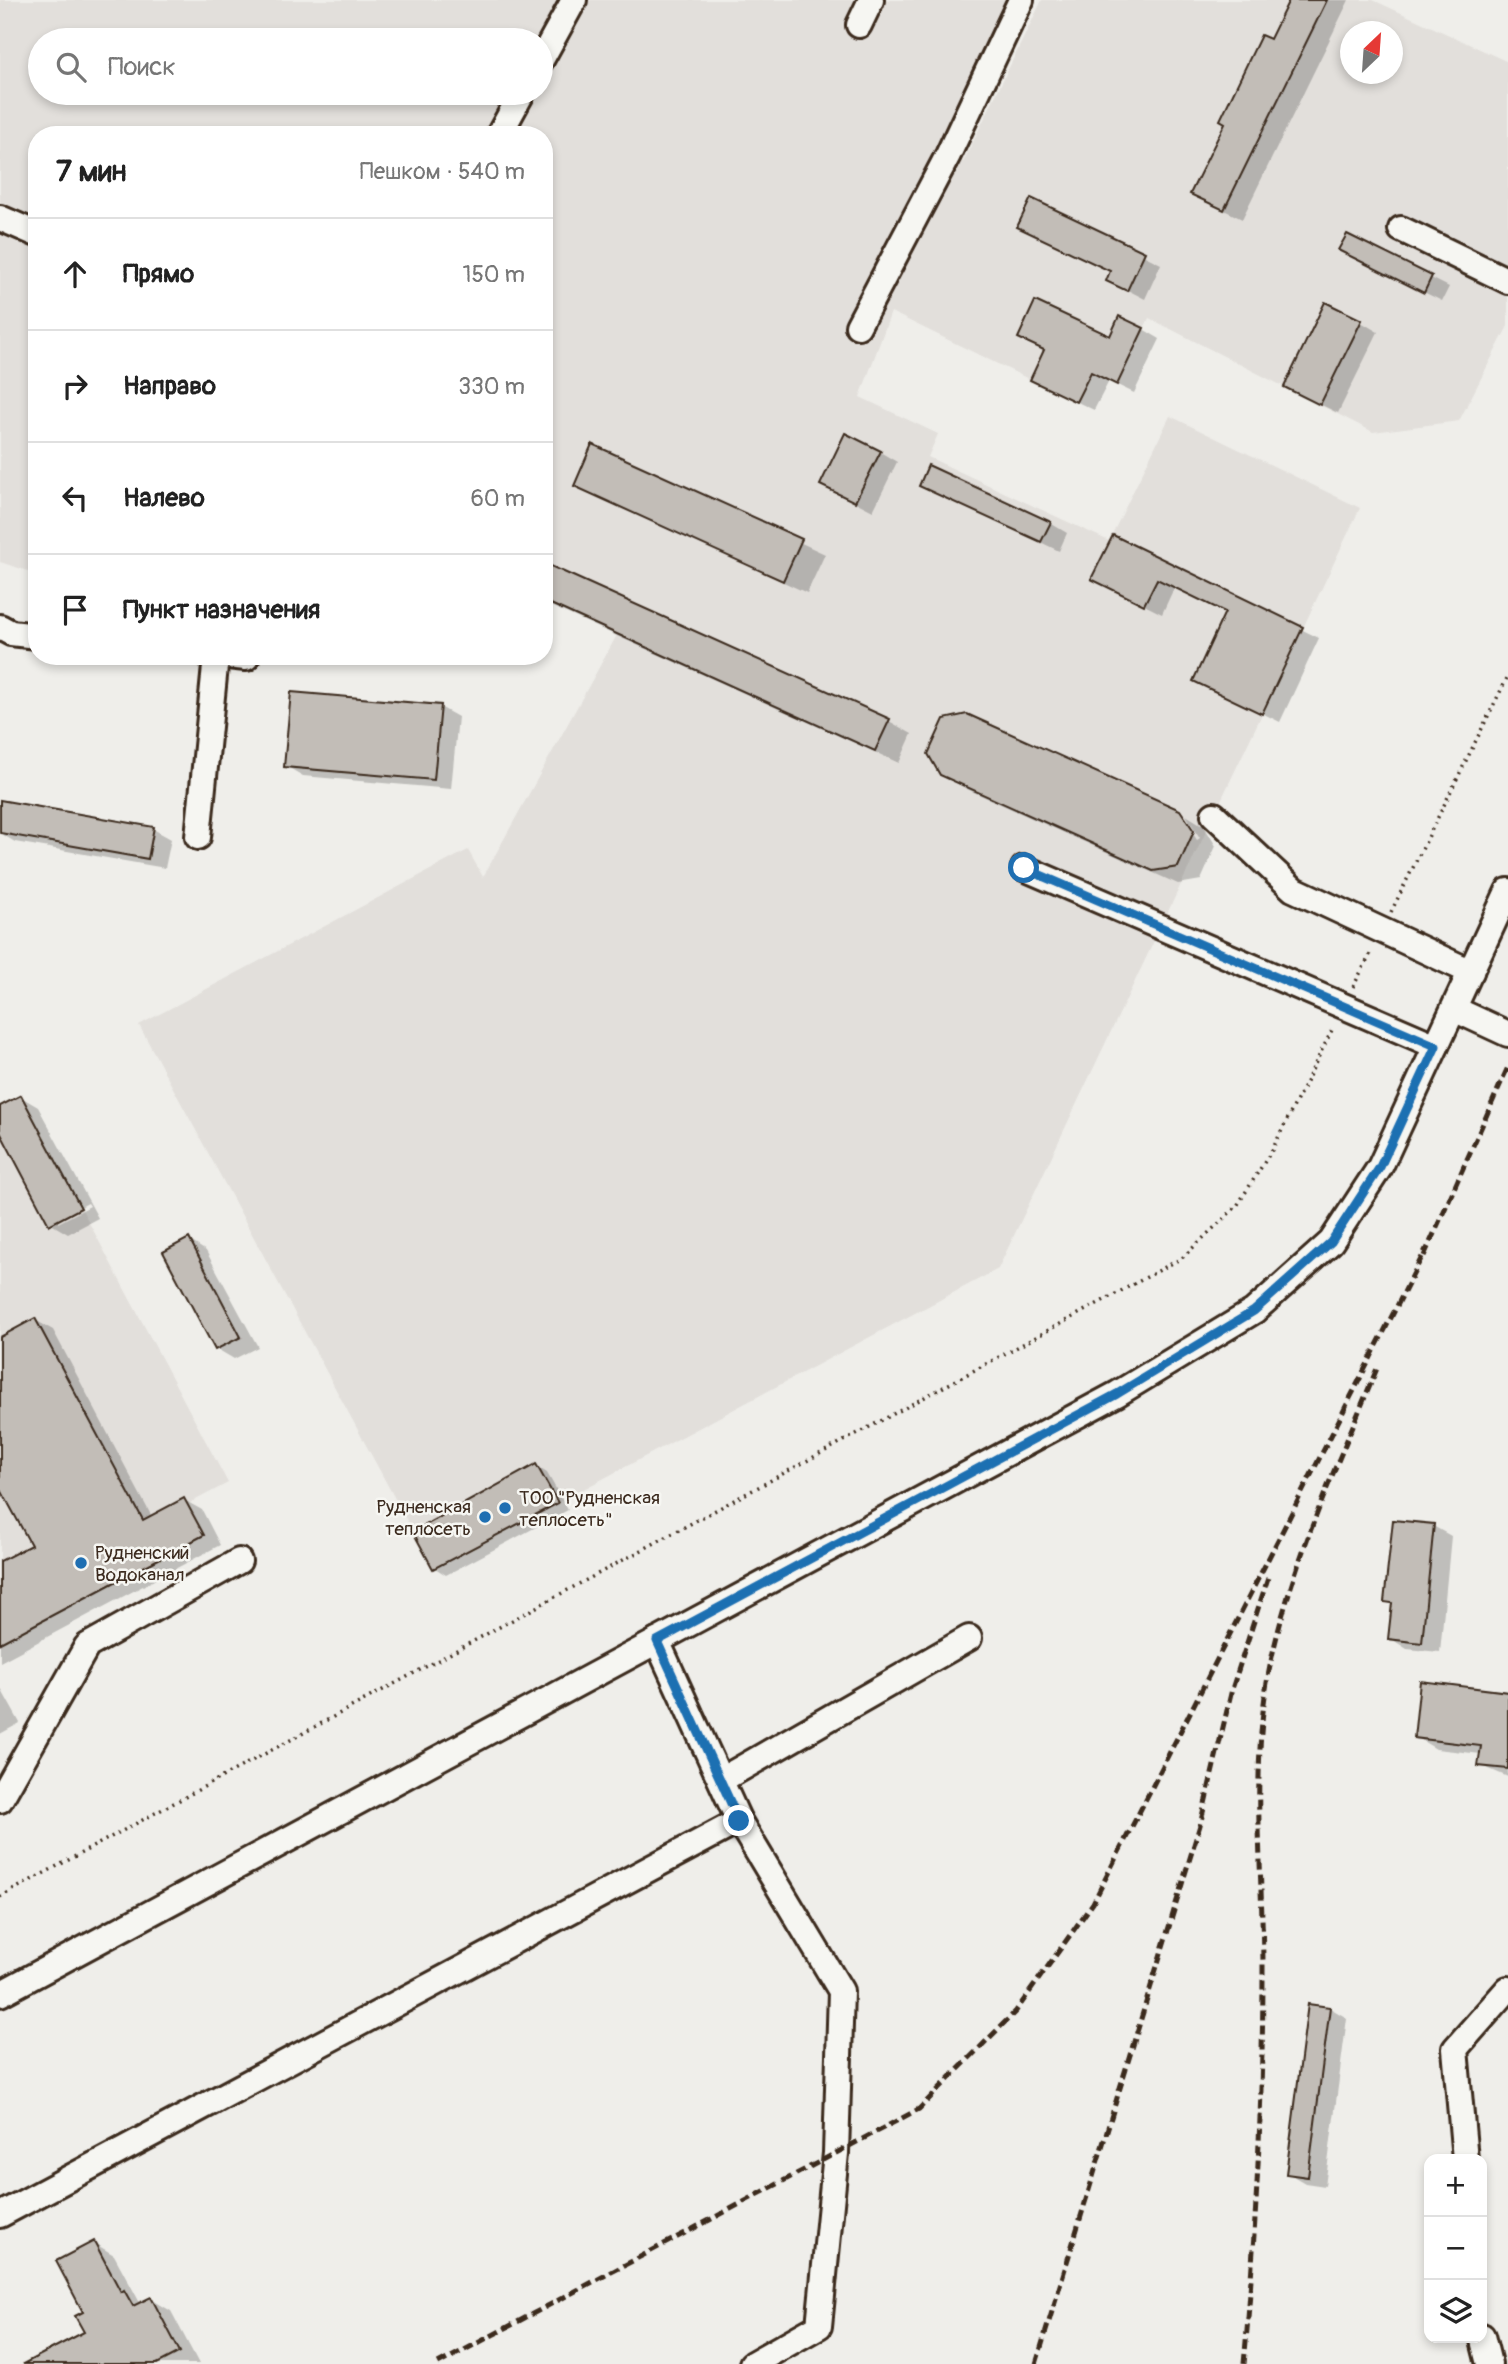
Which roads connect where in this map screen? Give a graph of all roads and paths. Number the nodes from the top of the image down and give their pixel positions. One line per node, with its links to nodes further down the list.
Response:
1 (574, 0): 5 (street)
2 (871, 0): 4 (street)
3 (1021, 0): 12 (street)
4 (859, 25)
5 (553, 38)
6 (515, 105): 7 (street)
7 (504, 126)
8 (0, 218): 10 (street)
9 (1401, 229): 11 (street)
10 (28, 230)
11 (1508, 281)
12 (858, 326)
13 (0, 627): 14 (street)
14 (28, 635)
15 (215, 665): 18 (street)
16 (1508, 676): 21 (path)
17 (1214, 815): 21 (street)
18 (198, 837)
19 (1024, 868): 23 (street)
20 (1508, 891): 22 (street)
21 (1382, 931): 22 (street); 23 (path)
22 (1471, 972): 24 (street)
23 (1343, 1006): 26 (street); 33 (path)
24 (1454, 1009): 25 (street); 26 (street)
25 (1508, 1034)
26 (1436, 1046): 29 (street)
27 (239, 1561): 31 (street)
28 (970, 1638): 30 (street)
29 (657, 1641): 30 (street); 35 (street)
30 (720, 1780): 32 (street)
31 (0, 1800)
32 (739, 1821): 37 (street); 39 (street)
33 (0, 1897)
34 (1508, 1989): 36 (street)
35 (0, 1994)
36 (1465, 2154)
37 (0, 2215)
38 (1484, 2343): 40 (street)
39 (752, 2364)
40 (1489, 2364)

